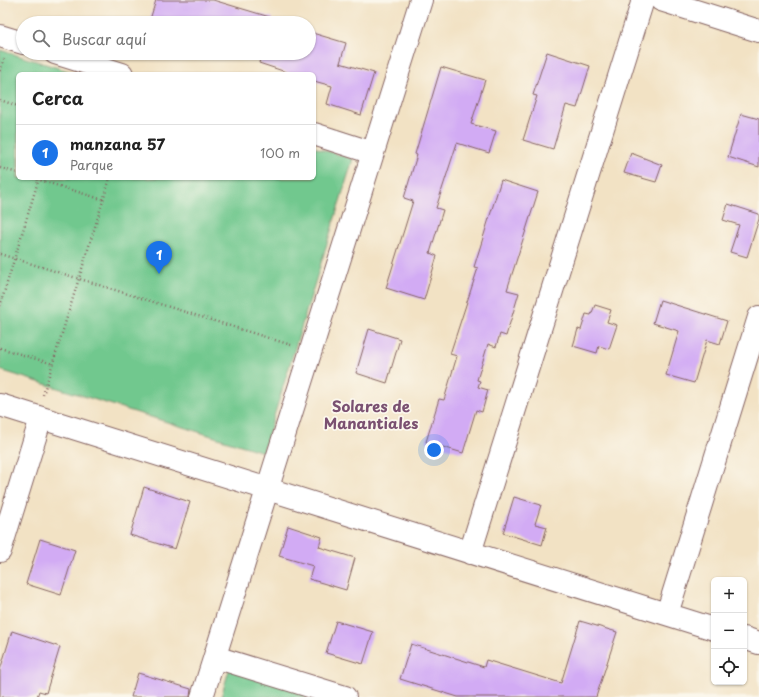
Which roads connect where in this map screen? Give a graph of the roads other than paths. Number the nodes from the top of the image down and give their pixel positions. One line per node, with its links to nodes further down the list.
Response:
1 (420, 0): 10 (street)
2 (643, 0): 16 (street)
3 (661, 0): 4 (street)
4 (759, 31)
5 (0, 36): 6 (street)
6 (16, 41)
7 (77, 60): 8 (street)
8 (116, 72)
9 (316, 135): 10 (street)
10 (373, 152): 14 (street)
11 (759, 317): 17 (street)
12 (0, 405): 13 (street)
13 (39, 418): 14 (street); 15 (street)
14 (267, 489): 16 (street); 21 (street)
15 (0, 551)
16 (470, 553): 17 (street)
17 (666, 614): 18 (street)
18 (711, 628)
19 (747, 639): 20 (street)
20 (759, 643)
21 (215, 657): 22 (street); 23 (street)
22 (202, 697)
23 (345, 697)

